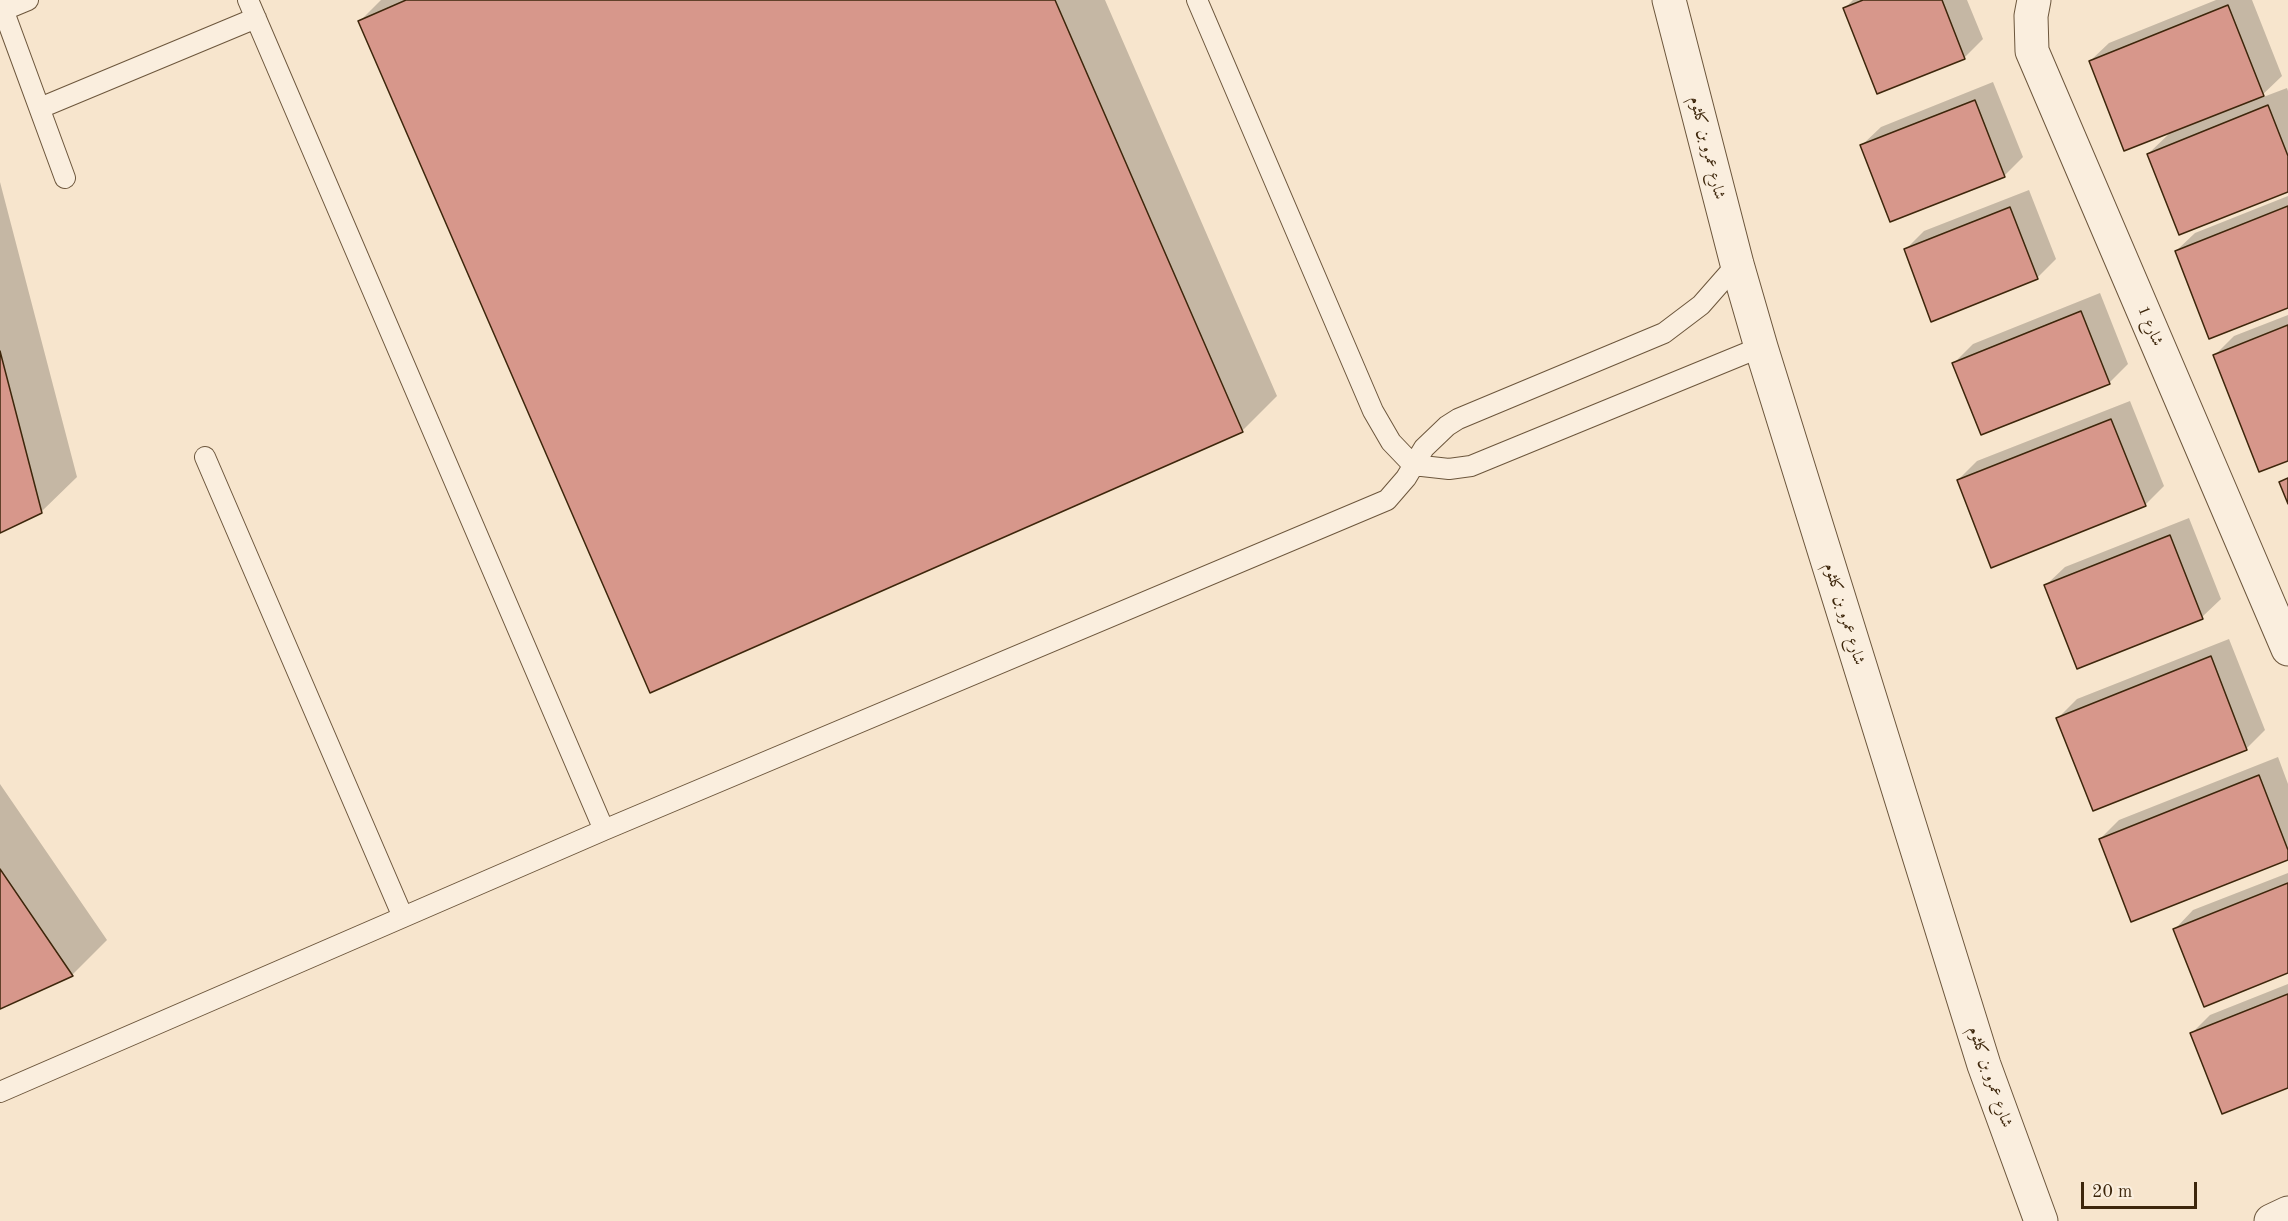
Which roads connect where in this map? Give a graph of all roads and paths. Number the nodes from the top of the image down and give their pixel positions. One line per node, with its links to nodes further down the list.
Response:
1 (28, 0): 6 (lane)
2 (248, 0): 7 (lane)
3 (1197, 0): 13 (lane)
4 (1669, 0): 10 (street, شارع عمرو بن كلثوم)
5 (2034, 0): 14 (street, شارع 1)
6 (2, 6): 8 (lane)
7 (256, 18): 8 (lane); 15 (lane)
8 (40, 108): 9 (lane)
9 (65, 178)
10 (1737, 264): 11 (street, شارع عمرو بن كلثوم); 13 (lane)
11 (1761, 346): 13 (lane); 19 (street, شارع عمرو بن كلثوم)
12 (205, 457): 16 (lane)
13 (1413, 465): 15 (lane)
14 (2288, 649)
15 (604, 830): 16 (lane)
16 (403, 917): 17 (lane)
17 (0, 1092)
18 (2288, 1213): 20 (street)
19 (2042, 1221)
20 (2271, 1221)

